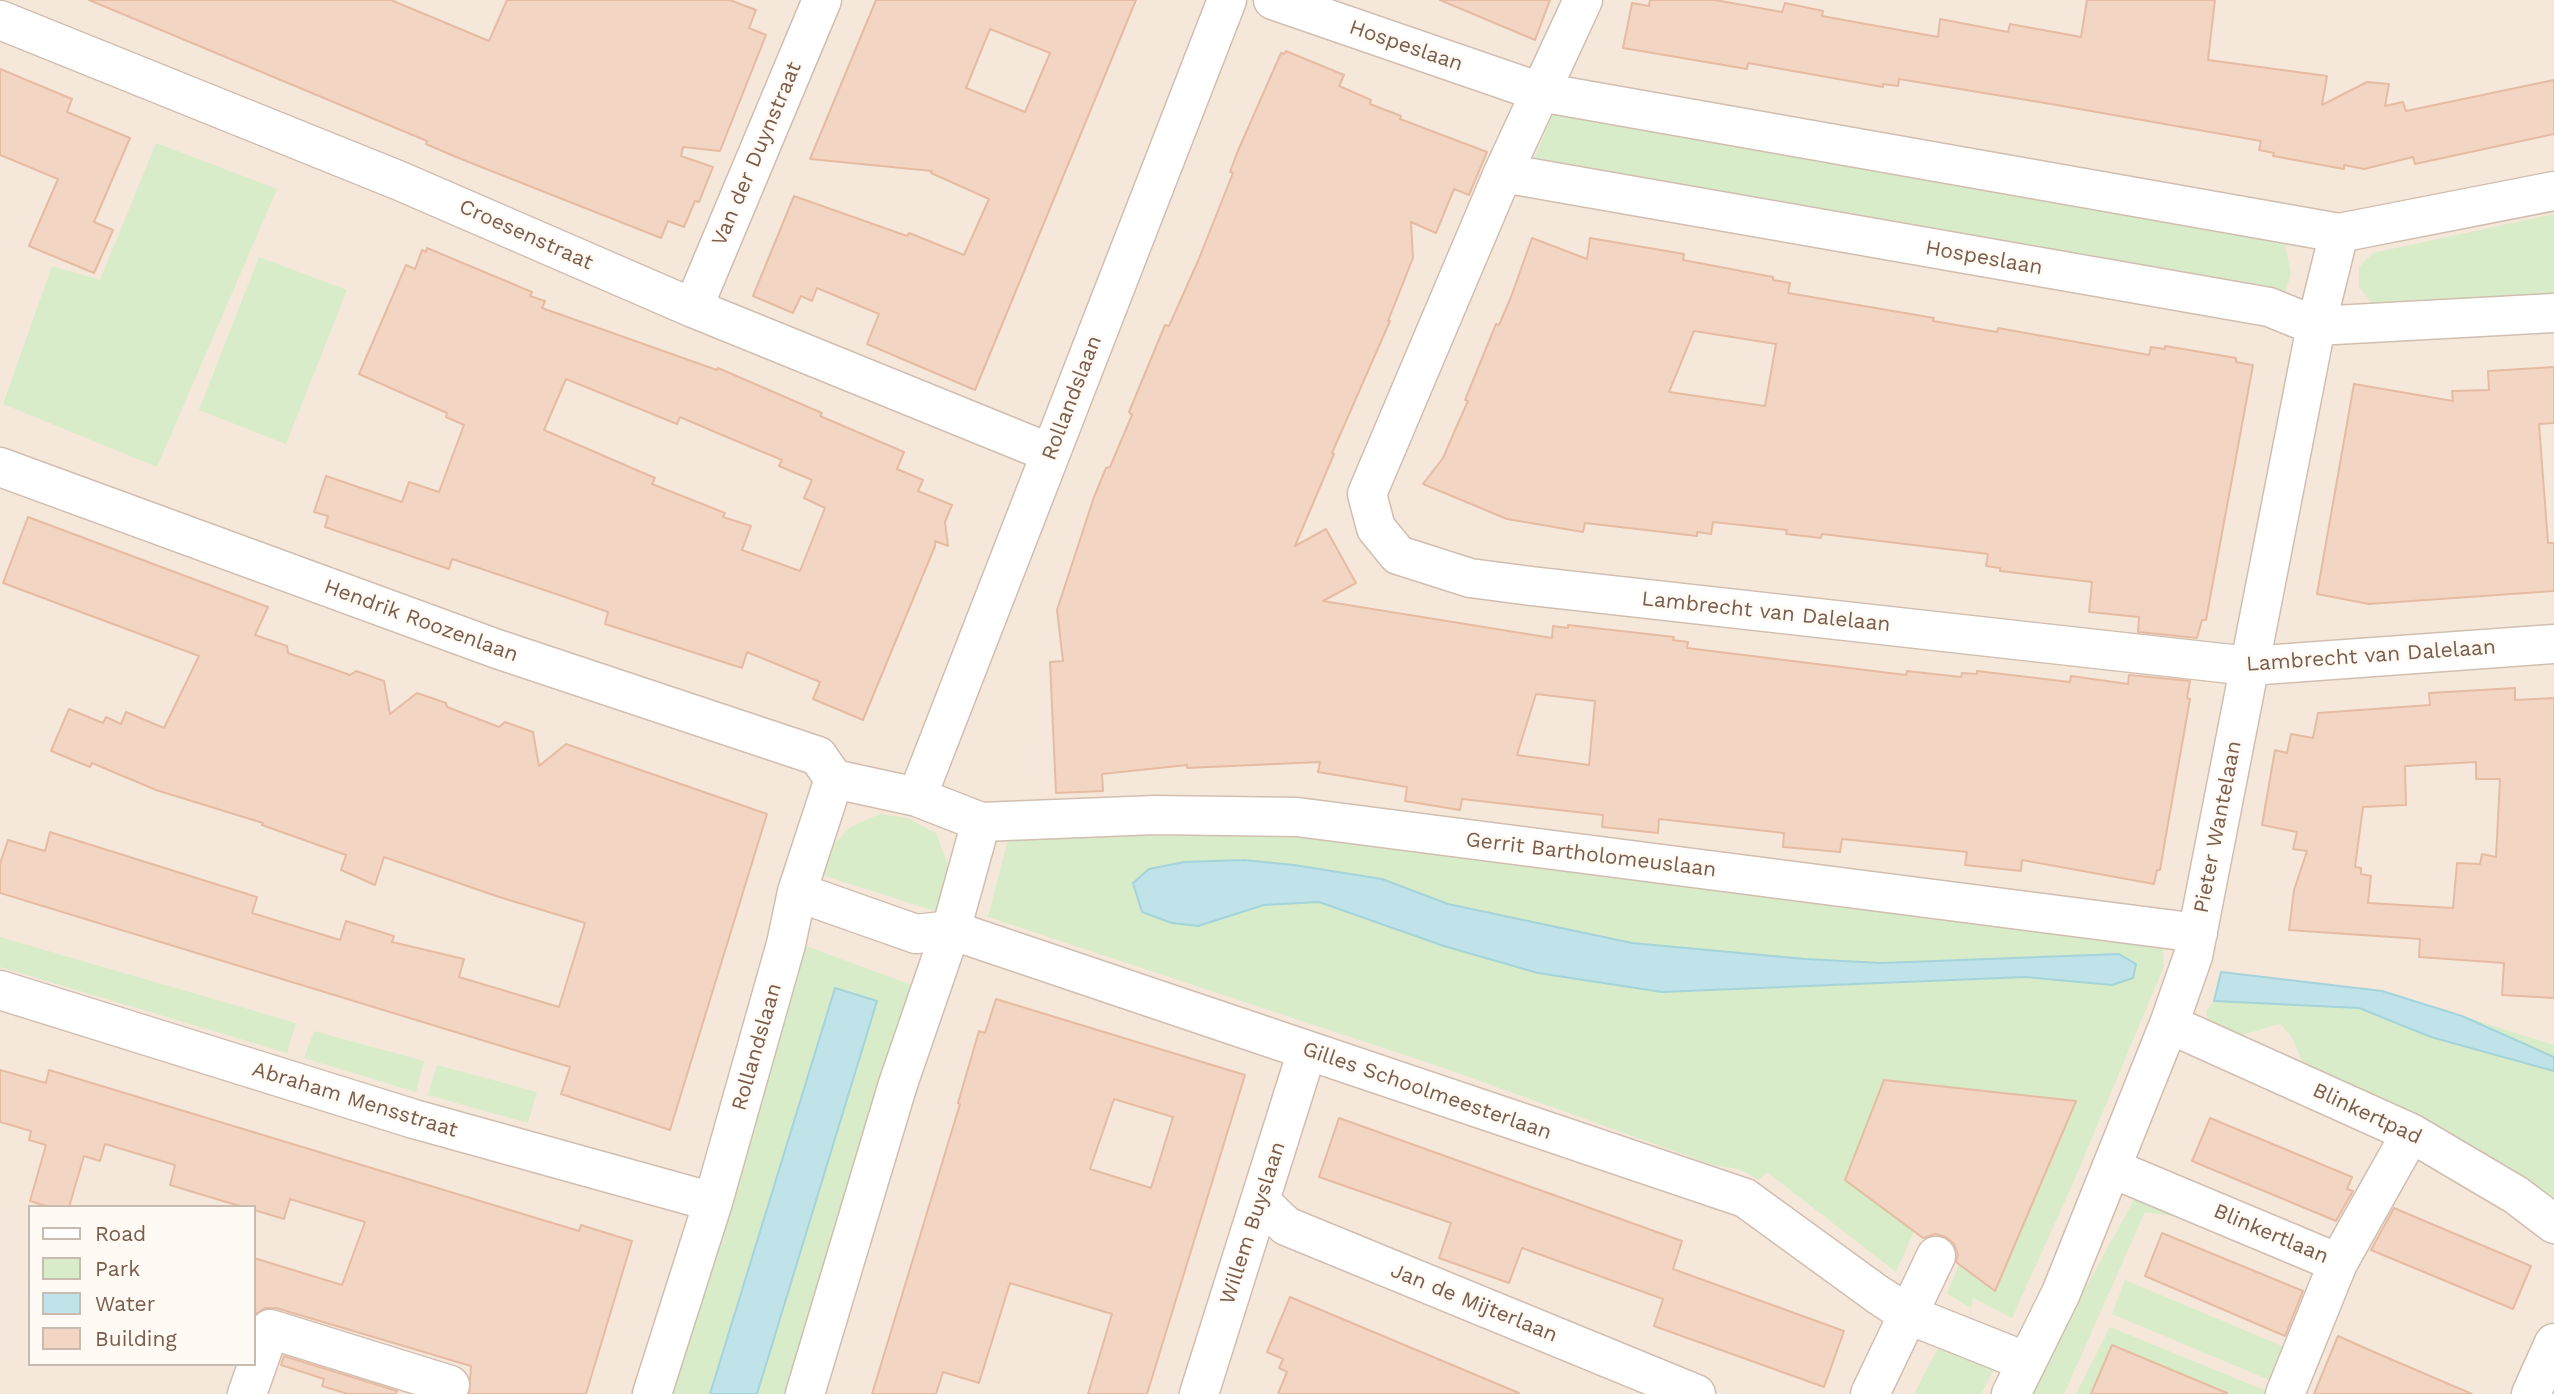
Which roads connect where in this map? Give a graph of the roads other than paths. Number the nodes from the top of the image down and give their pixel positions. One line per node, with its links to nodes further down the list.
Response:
1 (822, 0): 10 (street, Van der Duynstraat)
2 (1227, 0): 13 (street, Rollandslaan)
3 (1273, 0): 6 (street, Hospeslaan)
4 (1583, 0): 6 (street)
5 (12, 15): 10 (street, Croesenstraat)
6 (1540, 92): 7 (street); 9 (street, Hospeslaan)
7 (1503, 173): 12 (street, Hospeslaan); 16 (street, Lambrecht van Dalelaan)
8 (2554, 191): 9 (street, Hospeslaan)
9 (2339, 233): 12 (street, Pieter Wantelaan)
10 (693, 308): 13 (street, Croesenstraat)
11 (2554, 313): 12 (street, Hospeslaan)
12 (2316, 326): 16 (street, Pieter Wantelaan)
13 (1050, 453): 18 (street, Rollandslaan)
14 (0, 467): 17 (street, Hendrik Roozenlaan)
15 (2554, 644): 16 (street, Lambrecht van Dalelaan)
16 (2249, 666): 22 (street, Pieter Wantelaan)
17 (834, 779): 18 (street); 20 (street, Rollandslaan)
18 (917, 797): 19 (street)
19 (982, 822): 21 (street); 22 (street, Gerrit Bartholomeuslaan)
20 (797, 892): 21 (street, Gilles Schoolmeesterlaan); 29 (street, Rollandslaan)
21 (951, 930): 25 (street, Gilles Schoolmeesterlaan); 39 (street)
22 (2198, 933): 24 (street, Pieter Wantelaan)
23 (0, 990): 29 (street, Abraham Mensstraat)
24 (2169, 1024): 26 (street, Blinkertpad); 27 (street, Pieter Wantelaan)
25 (1307, 1051): 28 (street, Willem Buyslaan); 33 (street, Gilles Schoolmeesterlaan)
26 (2411, 1133): 30 (street, Blinkertpad); 32 (street)
27 (2111, 1168): 32 (street, Blinkertlaan); 35 (street, Pieter Wantelaan)
28 (1260, 1200): 40 (street, Willem Buyslaan); 41 (street, Jan de Mijterlaan)
29 (713, 1202): 38 (street, Rollandslaan)
30 (2554, 1224)
31 (1936, 1256): 33 (street)
32 (2338, 1262): 43 (street, Blinkertlaan)
33 (1909, 1315): 35 (street, Gilles Schoolmeesterlaan); 42 (street)
34 (2554, 1343): 44 (street)
35 (2019, 1378)
36 (450, 1385): 37 (street)
37 (247, 1394)
38 (652, 1394)
39 (805, 1394)
40 (1199, 1394)
41 (1696, 1394)
42 (1870, 1394)
43 (2286, 1394)
44 (2531, 1394)

